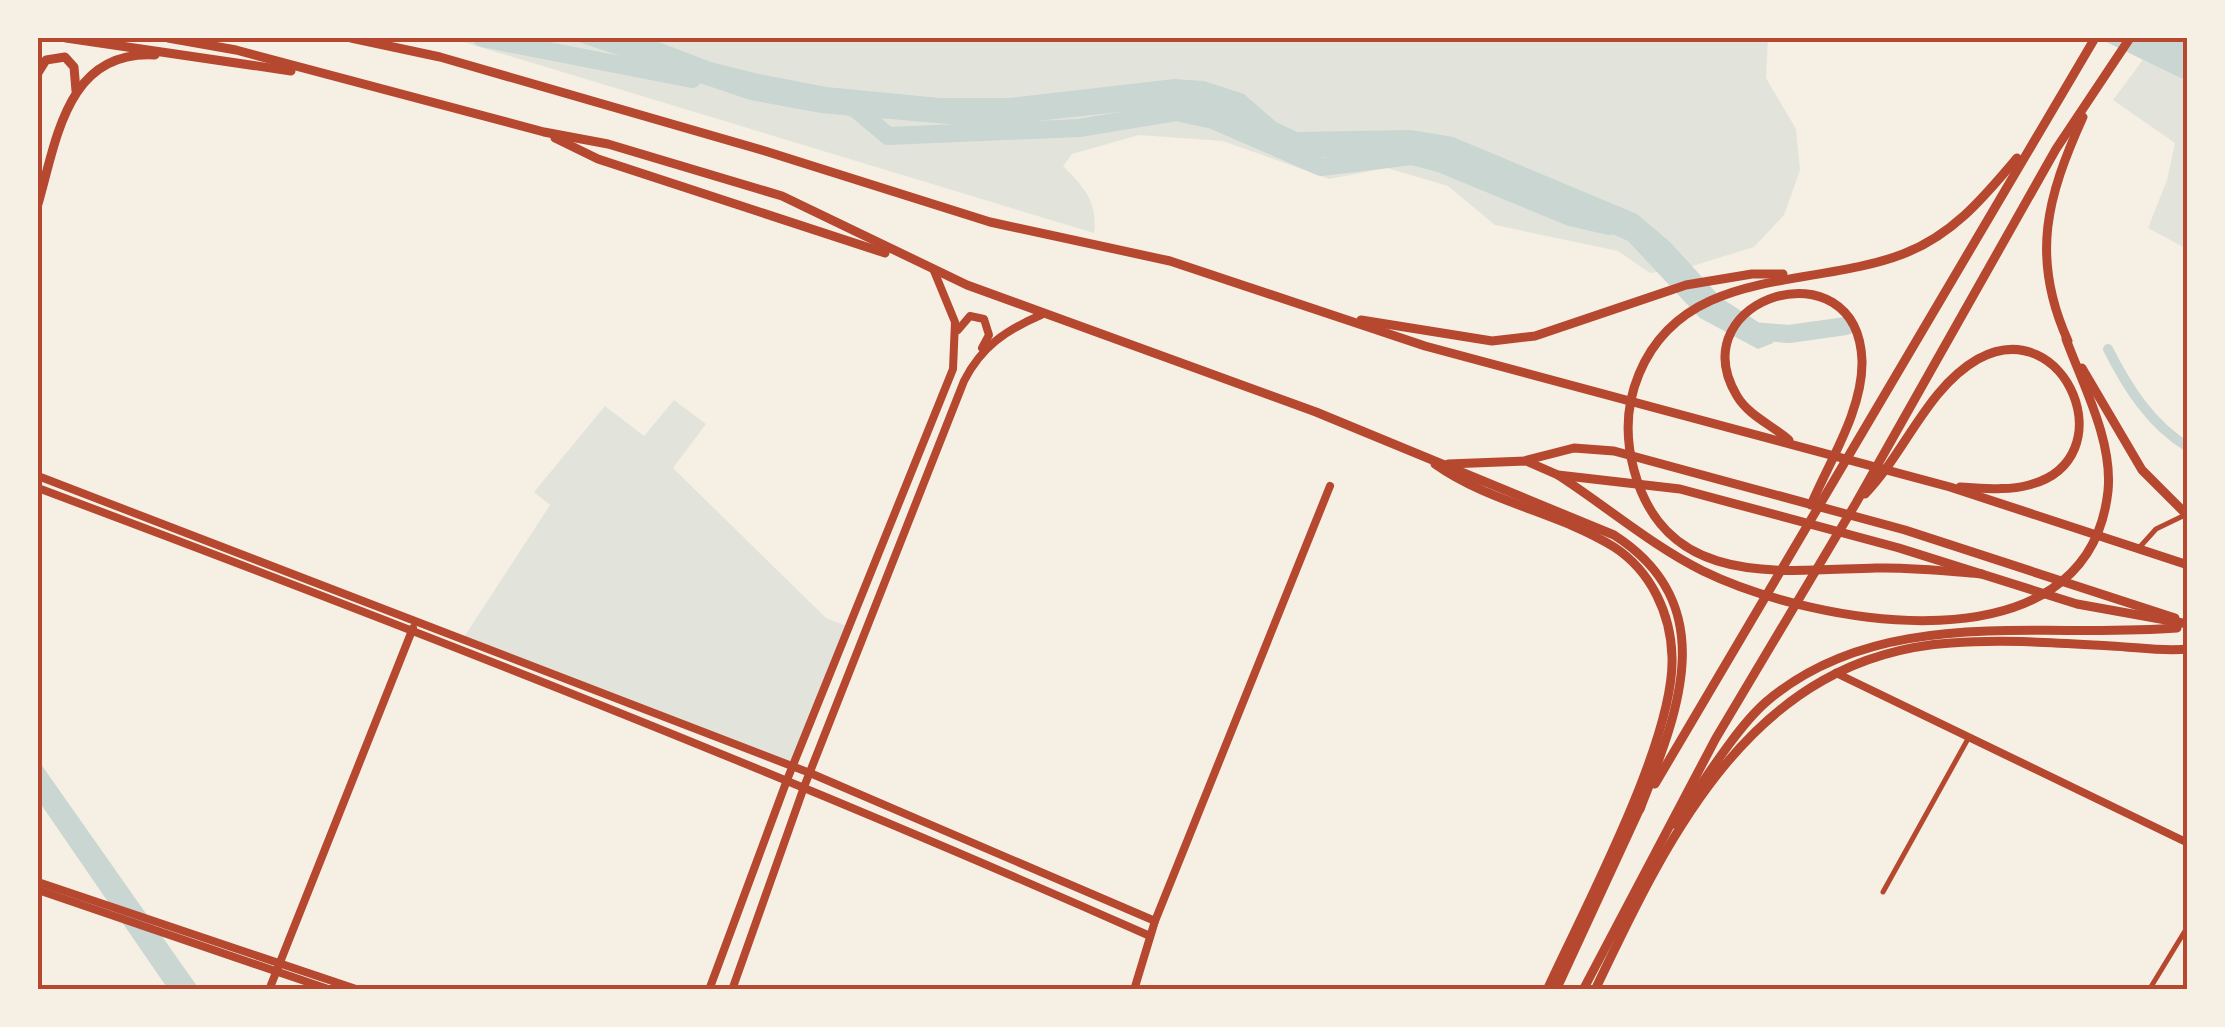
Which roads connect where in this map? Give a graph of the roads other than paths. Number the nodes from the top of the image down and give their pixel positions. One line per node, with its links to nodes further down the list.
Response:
1 (66, 38): 6 (main road)
2 (168, 38): 8 (main road)
3 (352, 38): 18 (main road)
4 (2095, 38): 12 (main road)
5 (2130, 38): 10 (main road)
6 (188, 56): 8 (main road); 9 (main road)
7 (38, 73): 9 (main road)
8 (320, 74): 11 (main road)
9 (76, 91): 13 (main road)
10 (2089, 100): 20 (main road); 30 (main road)
11 (544, 132): 14 (main road); 14 (main road)
12 (2032, 140): 16 (main road); 32 (main road)
13 (38, 204)
14 (912, 261): 15 (main road)
15 (934, 271): 17 (main road); 19 (street)
16 (1801, 274): 18 (main road); 35 (main road)
17 (1041, 314): 21 (street); 24 (main road)
18 (1337, 317): 22 (main road)
19 (956, 335): 21 (street); 41 (street)
20 (2066, 338): 25 (main road); 31 (main road)
21 (976, 356): 42 (street)
22 (1791, 442): 28 (main road); 32 (main road)
23 (1526, 461): 24 (main road); 25 (main road); 36 (main road)
24 (1436, 464): 45 (main road); 62 (main road)
25 (1558, 475): 35 (main road)
26 (38, 476): 41 (street)
27 (1330, 486): 52 (street)
28 (1950, 486): 30 (main road); 33 (main road)
29 (38, 488): 37 (street)
30 (1856, 503): 47 (main road)
31 (2188, 515): 33 (street)
32 (1797, 538): 45 (main road)
33 (2138, 549): 34 (main road)
34 (2188, 565)
35 (1982, 574): 36 (main road)
36 (2188, 625): 39 (main road)
37 (413, 628): 43 (street); 55 (street)
38 (2188, 649): 39 (main road)
39 (1834, 668): 40 (street); 47 (main road); 65 (main road)
40 (1970, 738): 46 (street); 50 (street)
41 (793, 766): 42 (street); 43 (street)
42 (810, 773): 44 (street); 52 (street)
43 (788, 780): 44 (street); 59 (street)
44 (804, 787): 54 (street); 60 (street)
45 (1640, 809): 63 (main road)
46 (2188, 842)
47 (1651, 854): 64 (main road)
48 (38, 882): 51 (street)
49 (38, 890): 51 (street)
50 (1883, 892)
51 (114, 913): 55 (street)
52 (1155, 921): 54 (street)
53 (2188, 926): 66 (street)
54 (1150, 936): 61 (street)
55 (278, 967): 56 (street); 57 (street); 58 (street)
56 (269, 990)
57 (331, 990)
58 (358, 990)
59 (709, 990)
60 (732, 990)
61 (1134, 990)
62 (1547, 990)
63 (1556, 990)
64 (1583, 990)
65 (1595, 990)
66 (2149, 990)

